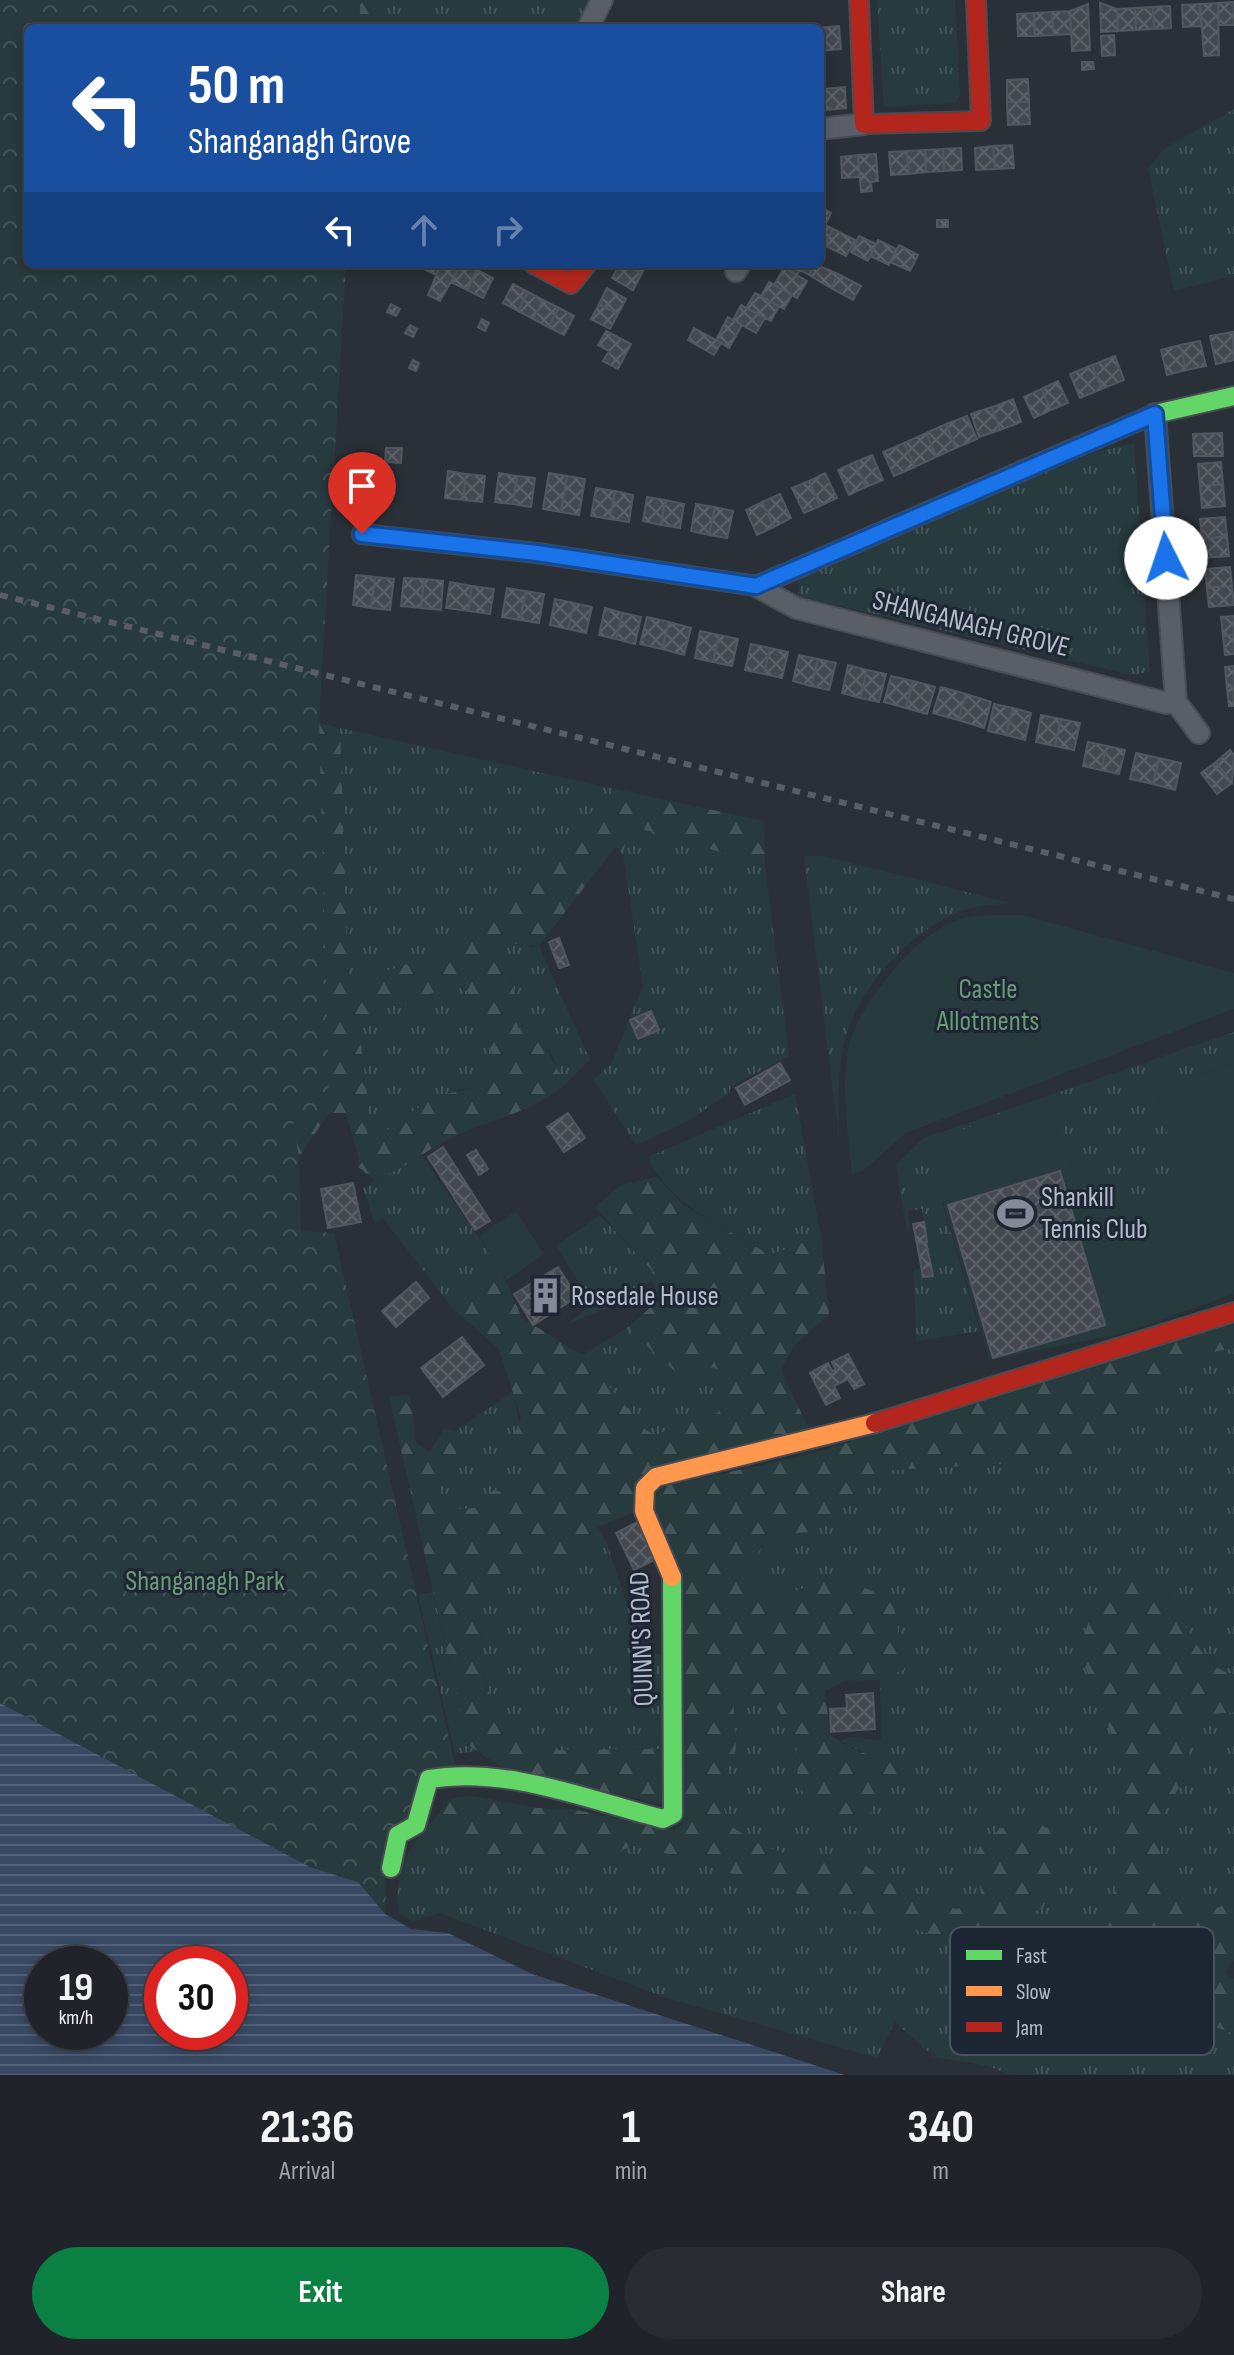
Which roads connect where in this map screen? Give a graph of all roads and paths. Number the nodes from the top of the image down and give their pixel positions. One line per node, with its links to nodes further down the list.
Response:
1 (602, 0): 4 (street)
2 (859, 0): 5 (street)
3 (976, 0): 5 (street)
4 (590, 24)
5 (864, 124): 6 (street)
6 (824, 129)
7 (541, 268): 8 (street)
8 (584, 268)
9 (1234, 396): 10 (street)
10 (1155, 414): 12 (street); 13 (street)
11 (362, 534): 12 (street, SHANGANAGH GROVE)
12 (756, 586): 13 (street, SHANGANAGH GROVE)
13 (1176, 702): 14 (street)
14 (1199, 733)
15 (1234, 1312): 16 (street, QUINN'S ROAD)
16 (391, 1868)

